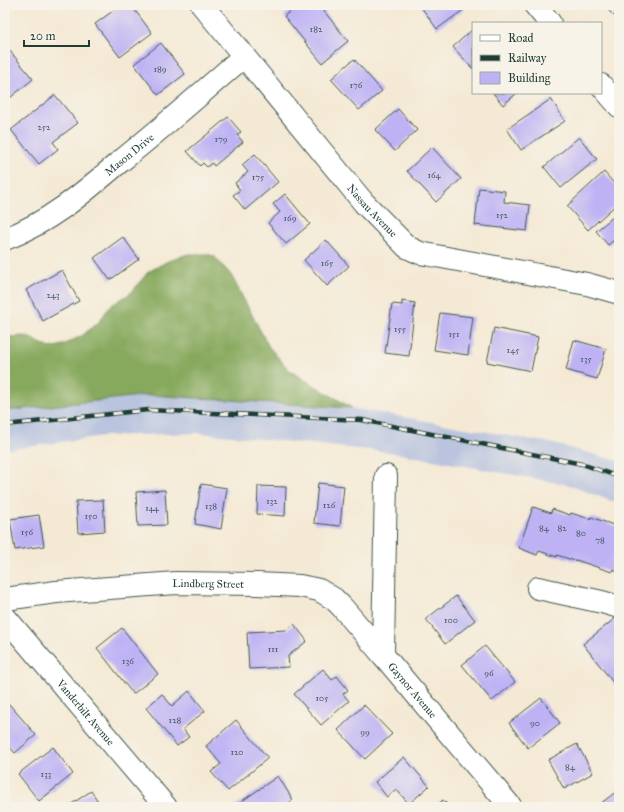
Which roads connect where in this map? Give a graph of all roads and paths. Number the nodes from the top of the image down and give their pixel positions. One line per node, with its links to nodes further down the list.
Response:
1 (202, 5): 4 (street, Nassau Avenue)
2 (535, 5): 3 (street)
3 (549, 22)
4 (244, 56): 7 (street, Mason Drive); 8 (street, Nassau Avenue)
5 (602, 86): 6 (street)
6 (619, 106)
7 (8, 233)
8 (619, 293)
9 (386, 476): 14 (street, Gaynor Avenue)
10 (538, 588): 12 (street)
11 (5, 599): 14 (street, Lindberg Street)
12 (619, 607)
13 (5, 617): 15 (street, Vanderbilt Avenue)
14 (383, 656): 16 (street, Gaynor Avenue)
15 (166, 807)
16 (511, 807)

